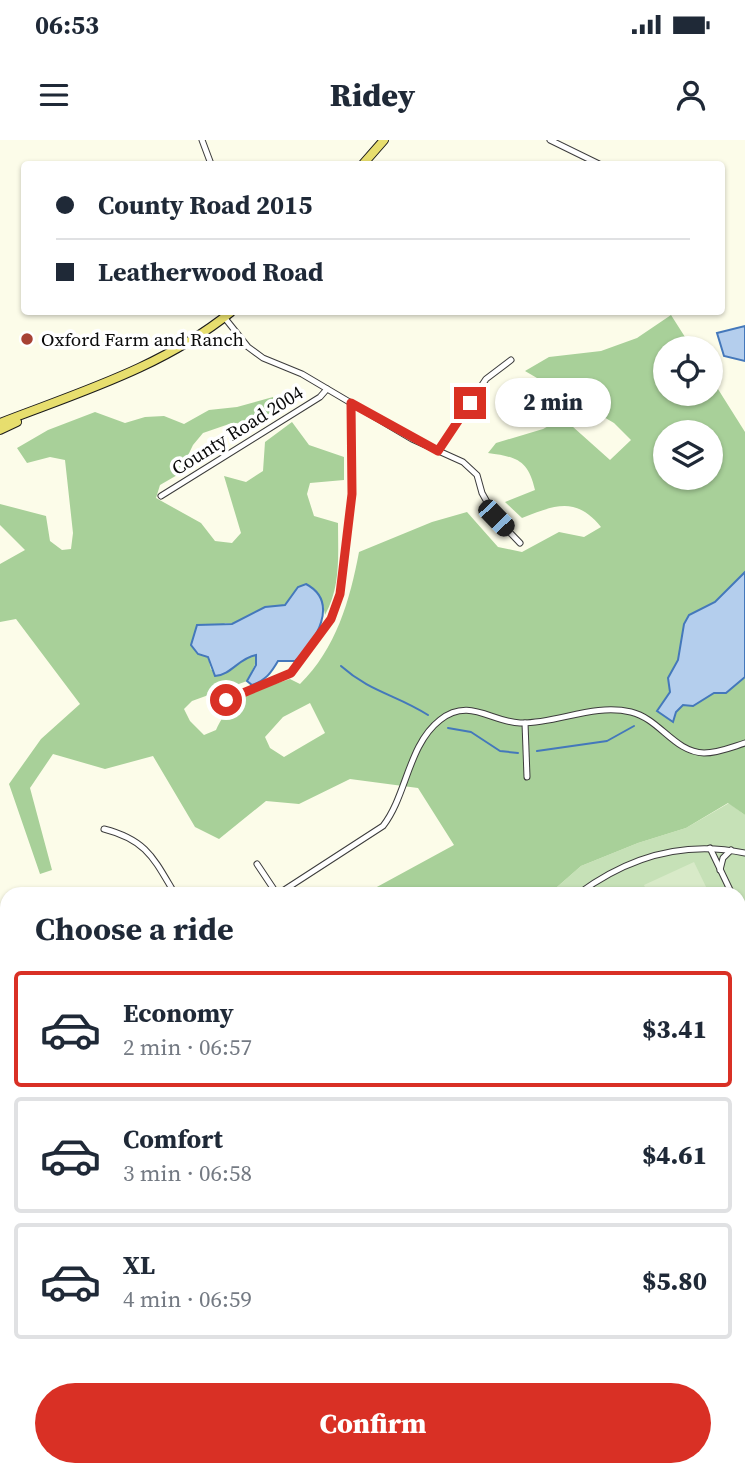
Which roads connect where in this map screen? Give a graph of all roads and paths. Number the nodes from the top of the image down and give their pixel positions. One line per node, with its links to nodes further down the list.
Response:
1 (202, 140): 4 (street)
2 (384, 140): 5 (main road)
3 (550, 140): 6 (street)
4 (210, 161)
5 (366, 161)
6 (593, 161)
7 (226, 315): 11 (main road)
8 (228, 315): 10 (street)
9 (511, 360): 15 (street)
10 (327, 389): 12 (street); 16 (street, County Road 2004)
11 (57, 402): 13 (main road); 14 (main road)
12 (351, 403): 15 (street); 18 (street)
13 (0, 423)
14 (0, 430)
15 (438, 451): 17 (street)
16 (161, 496)
17 (520, 543)
18 (226, 700)
19 (525, 723): 20 (street); 21 (street); 30 (street)
20 (745, 743)
21 (527, 777)
22 (104, 829): 28 (street)
23 (710, 848): 24 (street); 27 (street); 31 (street)
24 (731, 850): 25 (street); 27 (street)
25 (745, 853)
26 (257, 864): 29 (street)
27 (720, 870): 32 (street)
28 (170, 887)
29 (272, 887)
30 (288, 887)
31 (588, 887)
32 (728, 887)

